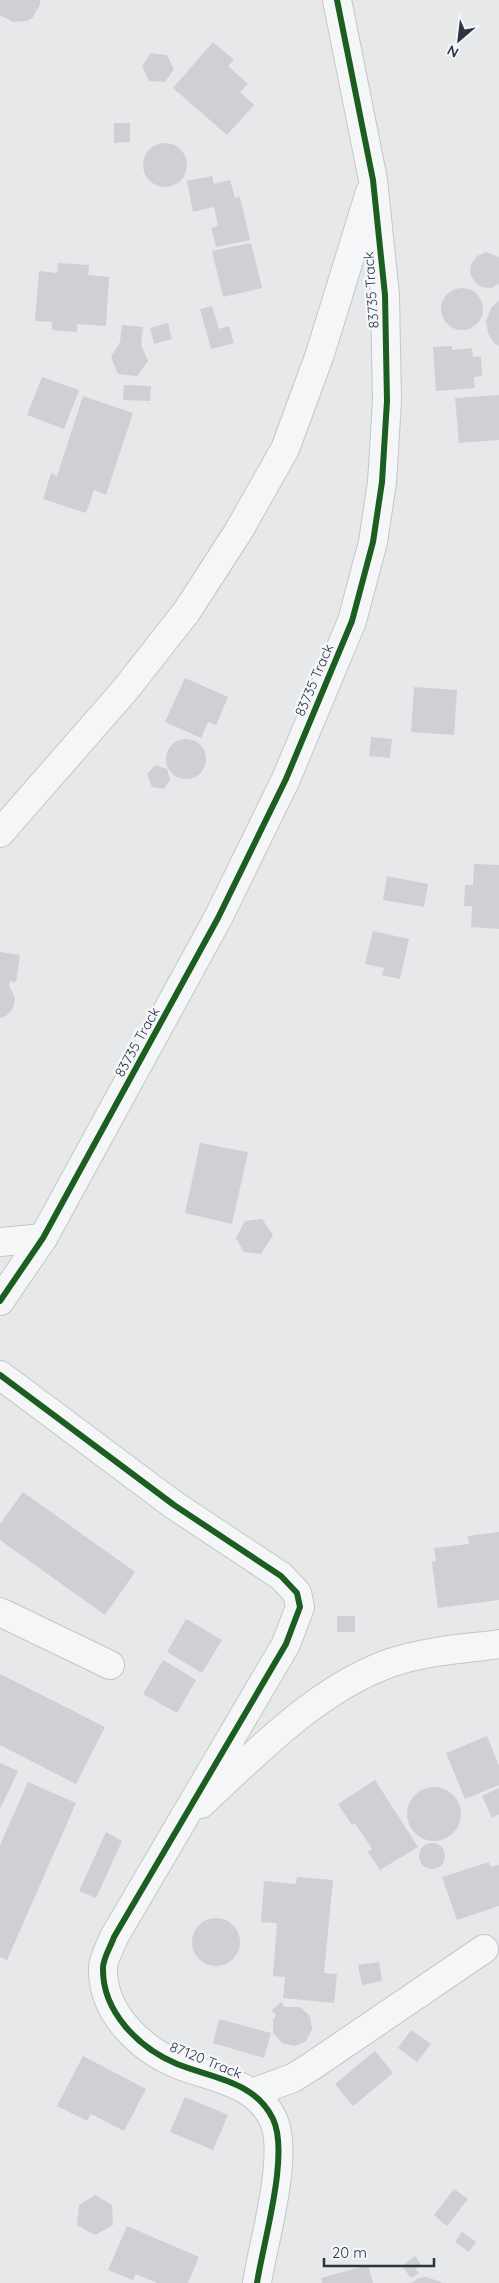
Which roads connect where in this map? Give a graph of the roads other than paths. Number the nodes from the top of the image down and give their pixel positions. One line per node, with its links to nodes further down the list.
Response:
1 (337, 0): 2 (street, 83735 Track)
2 (374, 180): 3 (street); 4 (street, 83735 Track)
3 (0, 833)
4 (43, 1238): 5 (street); 6 (street, 83735 Track)
5 (0, 1242)
6 (0, 1301)
7 (0, 1375): 11 (street, 87120 Track)
8 (0, 1612): 10 (street)
9 (499, 1644): 11 (street)
10 (110, 1665)
11 (178, 1826): 13 (street, 87120 Track)
12 (484, 1948): 13 (street)
13 (252, 2093): 14 (street, 87120 Track)
14 (257, 2283)

